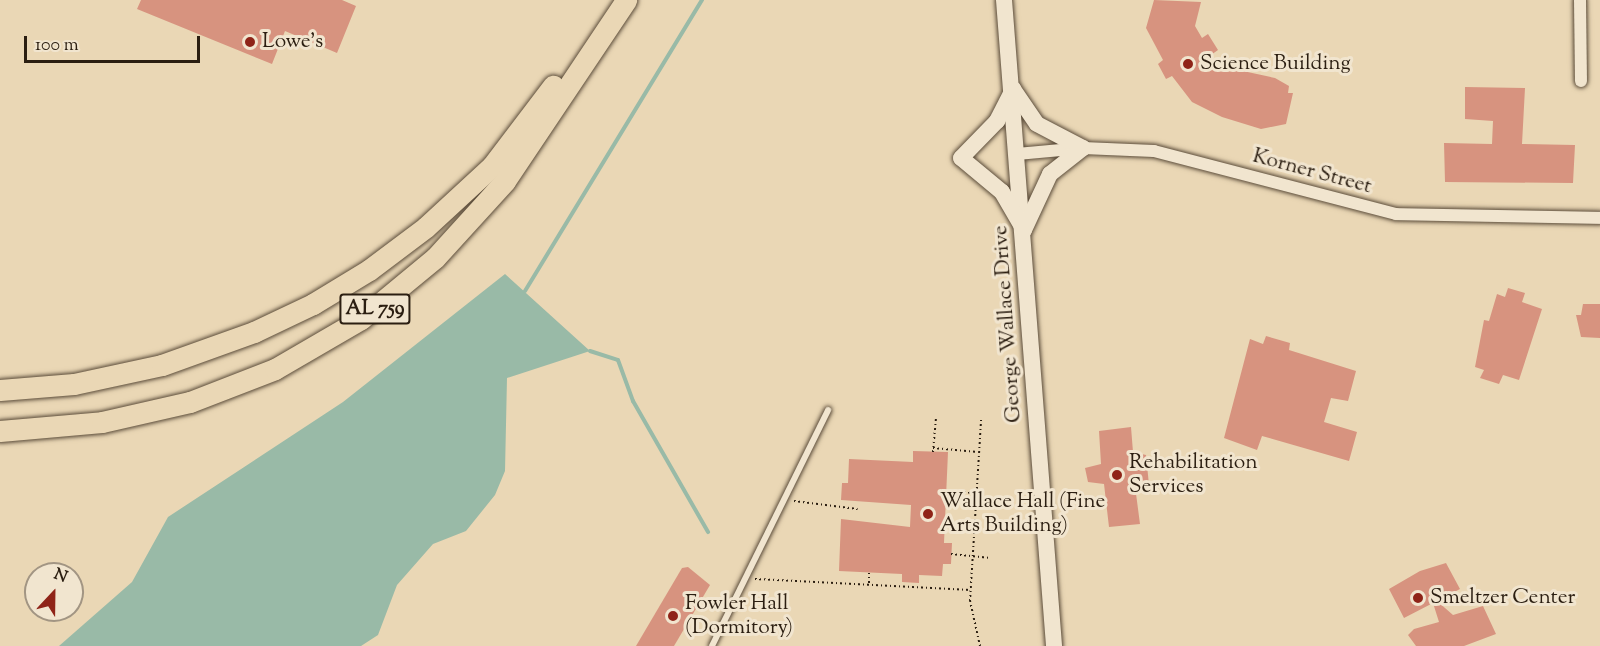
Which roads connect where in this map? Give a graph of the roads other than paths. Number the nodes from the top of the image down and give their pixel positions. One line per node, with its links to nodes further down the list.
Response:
1 (609, 0): 11 (highway, AL 759)
2 (626, 0): 13 (highway, AL 759)
3 (1004, 0): 6 (street, George Wallace Drive)
4 (1580, 0): 5 (street)
5 (1581, 81)
6 (1013, 89): 7 (street); 8 (street, George Wallace Drive); 10 (street)
7 (1083, 148): 8 (street, Korner Street); 9 (street, Korner Street); 10 (street)
8 (1017, 154): 10 (street, George Wallace Drive)
9 (1600, 218)
10 (1024, 230): 15 (street, George Wallace Drive)
11 (0, 390)
12 (828, 410): 14 (lane)
13 (0, 431)
14 (712, 646)
15 (1054, 646)

